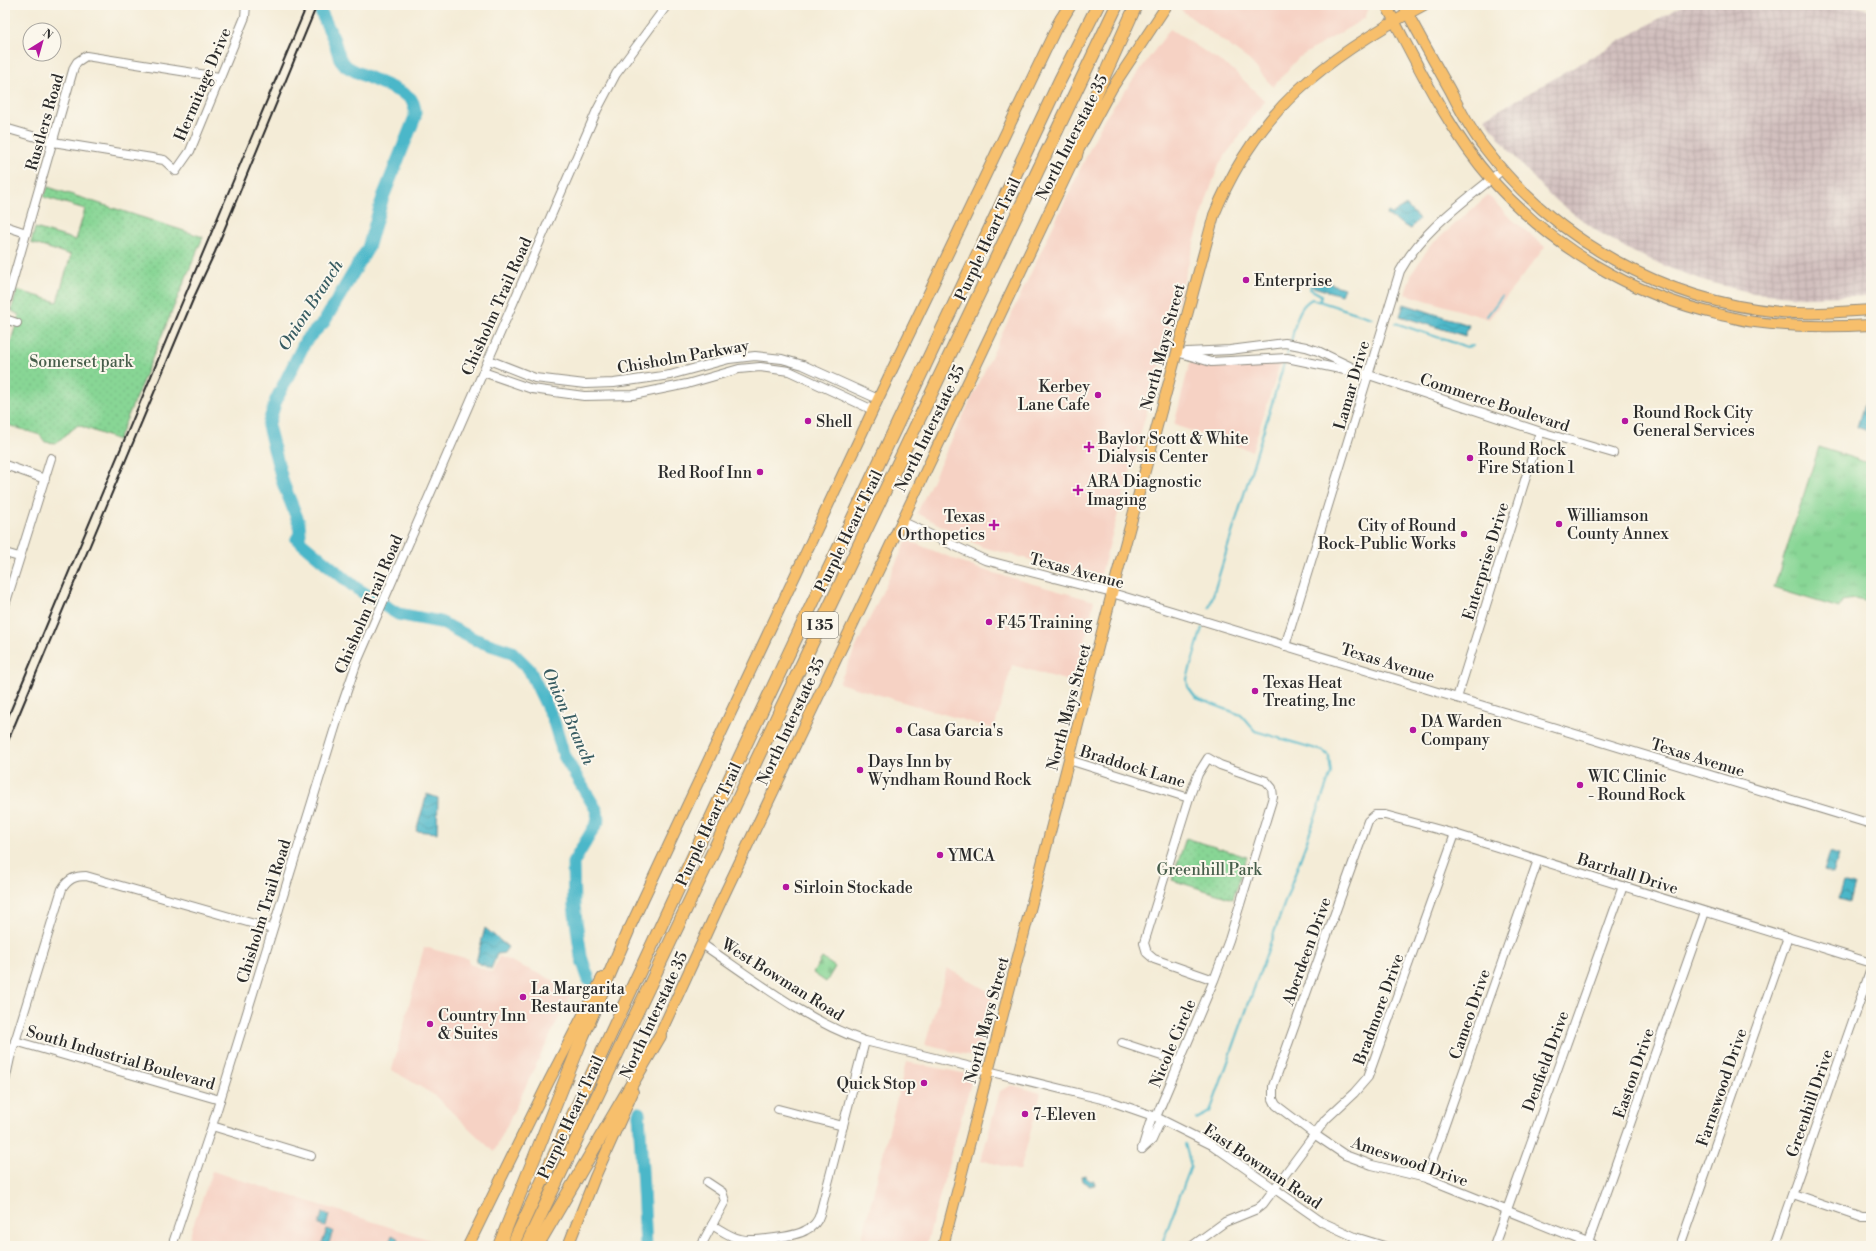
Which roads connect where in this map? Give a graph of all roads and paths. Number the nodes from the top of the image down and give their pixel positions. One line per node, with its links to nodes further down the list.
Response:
1 (246, 5): 14 (street, Hermitage Drive)
2 (667, 5): 28 (street, Chisholm Trail Road)
3 (1066, 5): 13 (main road)
4 (1070, 5): 13 (highway)
5 (1098, 5): 88 (highway, Purple Heart Trail / I 35)
6 (1117, 5): 89 (highway, Purple Heart Trail / I 35)
7 (1136, 5): 17 (highway)
8 (1167, 5): 17 (main road, North Interstate 35)
9 (1386, 5): 12 (main road)
10 (1424, 5): 11 (main road, North Mays Street)
11 (1405, 9): 12 (main road, North Mays Street); 18 (main road)
12 (1394, 21): 19 (main road); 27 (main road, North Mays Street)
13 (1058, 25): 33 (main road)
14 (219, 77): 16 (street, Rustlers Road); 16 (street, Hermitage Drive)
15 (5, 128): 16 (street)
16 (53, 142): 21 (street, Rustlers Road)
17 (1076, 156): 40 (main road, North Interstate 35)
18 (1502, 170): 19 (street, Lamar Drive); 23 (main road)
19 (1491, 179): 26 (main road); 30 (street, Lamar Drive)
20 (5, 226): 21 (street)
21 (26, 233): 22 (street, Rustlers Road)
22 (5, 307)
23 (1871, 310)
24 (5, 319): 25 (street)
25 (17, 322)
26 (1871, 325)
27 (1177, 352): 30 (street, Commerce Boulevard); 30 (street, Commerce Boulevard); 43 (main road, North Mays Street)
28 (489, 360): 29 (street, Chisholm Trail Road); 31 (street, Chisholm Parkway)
29 (483, 372): 32 (street, Chisholm Parkway); 55 (street, Chisholm Trail Road)
30 (1369, 376): 35 (street, Commerce Boulevard); 45 (street, Lamar Drive)
31 (834, 379): 32 (street); 33 (street, Chisholm Parkway)
32 (829, 390): 34 (street, Chisholm Parkway)
33 (878, 399): 34 (main road)
34 (873, 410): 56 (main road)
35 (1540, 432): 36 (street, Commerce Boulevard); 46 (street, Enterprise Drive)
36 (1613, 453)
37 (51, 458): 39 (street)
38 (5, 465): 39 (street)
39 (45, 479): 42 (street)
40 (901, 520): 43 (street, Texas Avenue); 58 (main road, North Interstate 35)
41 (5, 553): 42 (street)
42 (19, 557): 44 (street)
43 (1112, 593): 45 (street, Texas Avenue); 47 (main road, North Mays Street)
44 (5, 605)
45 (1285, 646): 46 (street, Texas Avenue)
46 (1457, 698): 50 (street, Texas Avenue)
47 (1069, 760): 48 (street, Braddock Lane); 67 (main road, North Mays Street)
48 (1189, 798): 61 (street, Nicole Circle); 61 (street, Nicole Circle)
49 (1375, 815): 51 (street, Barrhall Drive); 69 (street, Aberdeen Drive)
50 (1871, 824)
51 (1455, 834): 52 (street, Barrhall Drive); 75 (street, Bradmore Drive)
52 (1538, 860): 53 (street, Barrhall Drive); 77 (street, Cameo Drive)
53 (1623, 886): 54 (street, Barrhall Drive); 81 (street, Denfield Drive)
54 (1705, 912): 57 (street, Barrhall Drive); 84 (street, Easton Drive)
55 (272, 929): 63 (street); 70 (street, Chisholm Trail Road)
56 (628, 931): 86 (main road); 87 (highway)
57 (1788, 937): 59 (street, Barrhall Drive); 97 (street, Farnswood Drive)
58 (702, 944): 62 (main road, North Interstate 35); 64 (street, West Bowman Road)
59 (1871, 963)
60 (1871, 969): 80 (street, Greenhill Drive)
61 (1214, 980): 66 (street, Nicole Circle)
62 (660, 1036): 90 (highway); 91 (main road, North Interstate 35)
63 (15, 1040): 68 (street); 70 (street, South Industrial Boulevard)
64 (865, 1041): 67 (street, West Bowman Road); 74 (street)
65 (1122, 1043): 66 (street)
66 (1180, 1062): 72 (street, Nicole Circle)
67 (988, 1070): 72 (street, East Bowman Road); 93 (main road, North Mays Street)
68 (5, 1081)
69 (1273, 1099): 75 (street, Ameswood Drive)
70 (220, 1100): 73 (street, Chisholm Trail Road)
71 (778, 1109): 74 (street)
72 (1157, 1118): 79 (street, East Bowman Road)
73 (212, 1126): 76 (street); 85 (street, Chisholm Trail Road)
74 (843, 1126): 83 (street)
75 (1314, 1134): 77 (street, Ameswood Drive); 79 (street, Bradmore Drive)
76 (311, 1156)
77 (1426, 1178): 81 (street, Ameswood Drive)
78 (706, 1182): 83 (street)
79 (1274, 1189): 94 (street, Bradmore Drive); 95 (street, East Bowman Road)
80 (1792, 1194): 82 (street); 98 (street, Greenhill Drive)
81 (1507, 1210): 84 (street, Ameswood Drive); 96 (street, Denfield Drive)
82 (1871, 1218)
83 (712, 1225): 92 (street)
84 (1591, 1245)
85 (172, 1246)
86 (468, 1246)
87 (499, 1246)
88 (512, 1246)
89 (526, 1246)
90 (537, 1246)
91 (568, 1246)
92 (702, 1246)
93 (943, 1246)
94 (1192, 1246)
95 (1384, 1246)
96 (1494, 1246)
97 (1680, 1246)
98 (1774, 1246)

